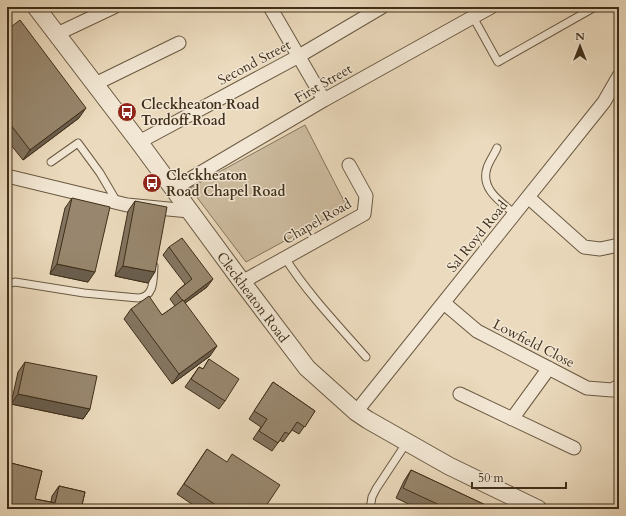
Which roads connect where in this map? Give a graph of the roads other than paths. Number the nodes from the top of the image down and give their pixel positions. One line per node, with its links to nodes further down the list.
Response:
1 (36, 7): 8 (street, Cleckheaton Road)
2 (114, 7): 8 (street)
3 (271, 7): 10 (street)
4 (382, 7): 10 (street, Second Street)
5 (491, 7): 7 (street, First Street)
6 (595, 7): 7 (lane)
7 (475, 12): 13 (street, First Street)
8 (57, 34): 12 (street, Cleckheaton Road)
9 (179, 43): 12 (street)
10 (299, 56): 13 (street); 14 (street, Second Street)
11 (619, 76): 20 (street, Sal Royd Road)
12 (95, 84): 14 (street, Cleckheaton Road)
13 (324, 100): 19 (street, First Street)
14 (139, 142): 19 (street, Cleckheaton Road)
15 (497, 148): 23 (lane)
16 (51, 162): 21 (lane)
17 (349, 165): 25 (street, Chapel Road)
18 (7, 176): 21 (street)
19 (173, 189): 22 (street, Cleckheaton Road)
20 (528, 197): 23 (street, Sal Royd Road); 24 (street)
21 (117, 203): 22 (street)
22 (189, 210): 27 (street, Cleckheaton Road)
23 (514, 214): 29 (street, Sal Royd Road)
24 (619, 245)
25 (285, 258): 27 (street, Chapel Road); 30 (lane)
26 (155, 260): 28 (lane)
27 (242, 282): 34 (street, Cleckheaton Road)
28 (7, 286)
29 (444, 302): 31 (street, Lowfield Close); 34 (street, Sal Royd Road)
30 (366, 357)
31 (549, 368): 32 (street, Lowfield Close); 35 (street)
32 (619, 386)
33 (460, 394): 35 (street)
34 (356, 412): 36 (street, Cleckheaton Road)
35 (512, 419): 37 (street)
36 (407, 442): 38 (lane); 39 (street, Cleckheaton Road)
37 (574, 448)
38 (370, 509)
39 (538, 509)

